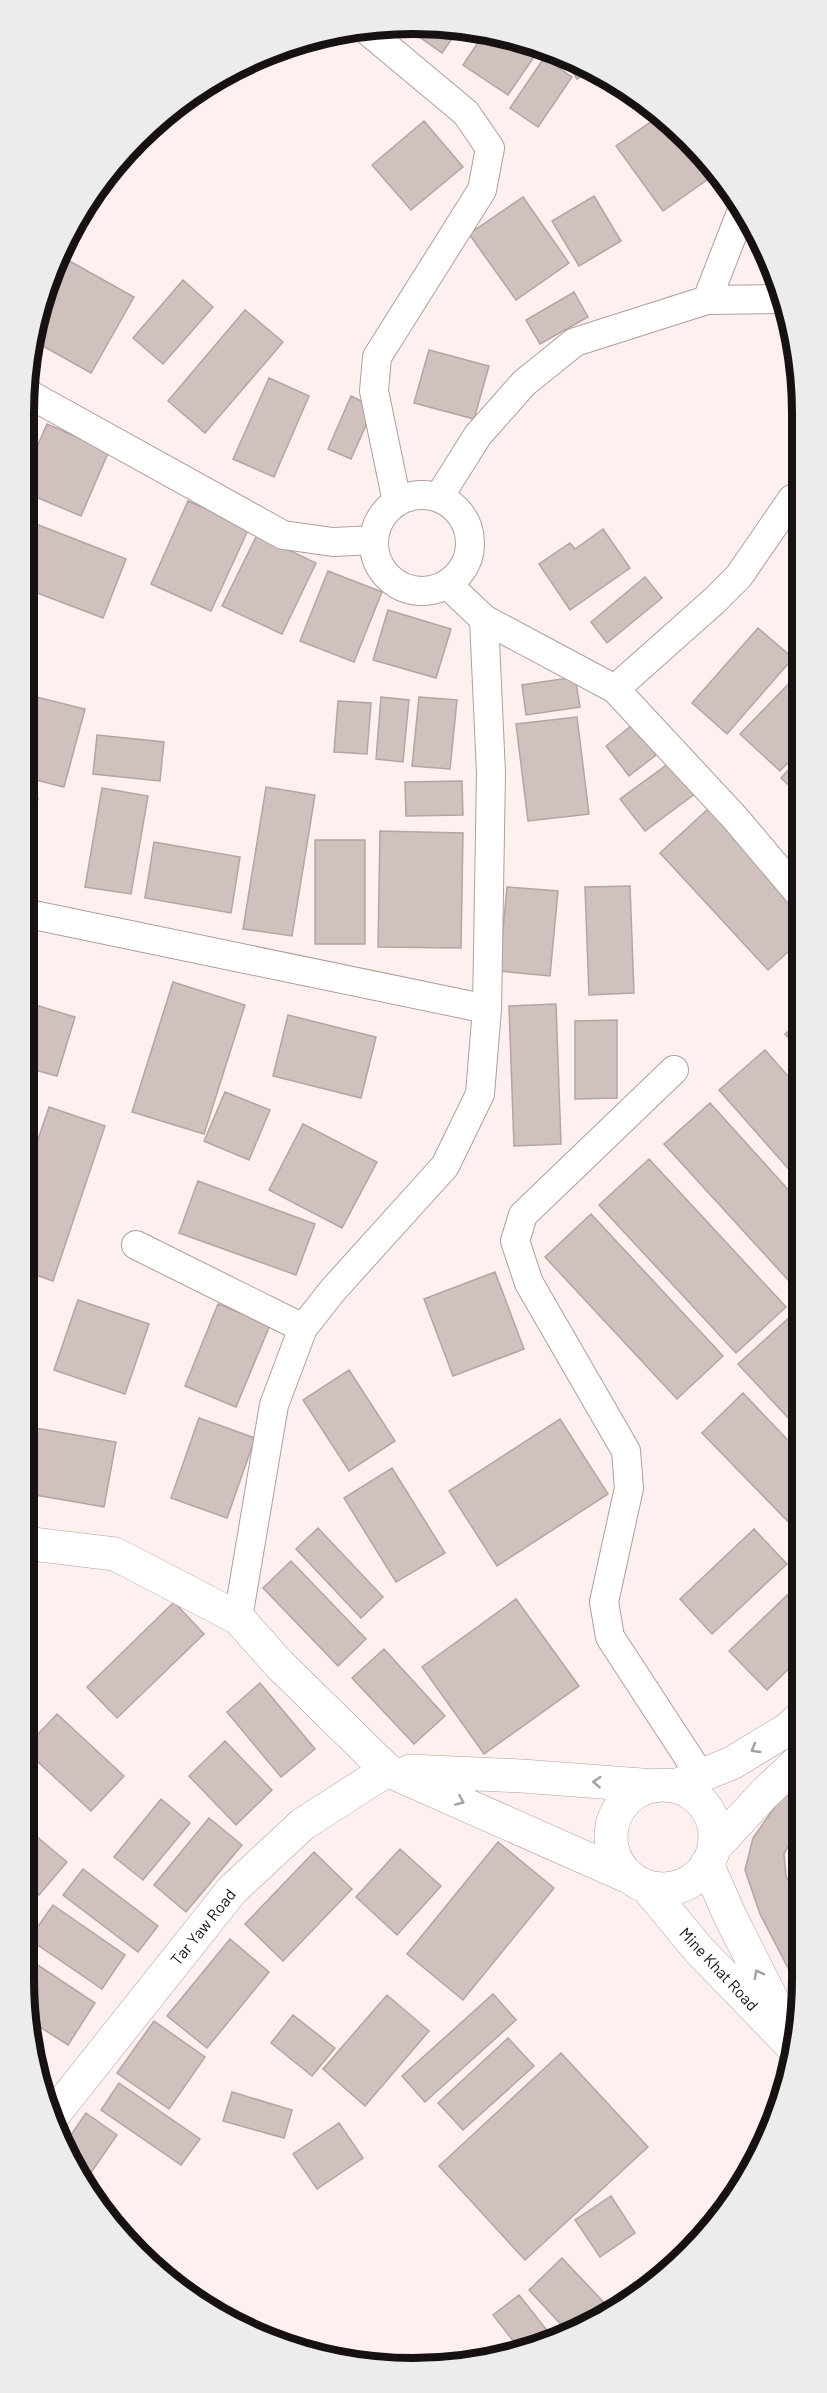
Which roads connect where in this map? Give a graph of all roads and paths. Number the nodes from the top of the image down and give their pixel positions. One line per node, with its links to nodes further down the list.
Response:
1 (375, 37): 8 (street)
2 (739, 219): 4 (street)
3 (774, 299): 4 (street)
4 (707, 300): 6 (street)
5 (35, 397): 9 (street)
6 (439, 497): 8 (street); 10 (street)
7 (792, 499): 12 (street)
8 (397, 502): 9 (street)
9 (374, 540): 10 (street)
10 (448, 585): 11 (street)
11 (484, 619): 12 (street); 15 (street)
12 (615, 689): 13 (street)
13 (792, 885)
14 (35, 915): 15 (street)
15 (487, 1009): 18 (street)
16 (674, 1070): 24 (street)
17 (136, 1245): 18 (street)
18 (303, 1328): 20 (street)
19 (35, 1544): 20 (main road)
20 (238, 1618): 23 (main road)
21 (792, 1725): 24 (main road, one-way to 24)
22 (792, 1767): 25 (main road)
23 (387, 1770): 24 (main road, one-way to 23); 26 (main road, one-way to 26); 29 (main road, Tar Yaw Road)
24 (677, 1782): 25 (main road); 26 (main road)
25 (711, 1856): 26 (main road); 27 (main road, Mine Khat Road, one-way to 25)
26 (639, 1882): 28 (main road, Mine Khat Road)
27 (788, 2034)
28 (787, 2039)
29 (58, 2109)

